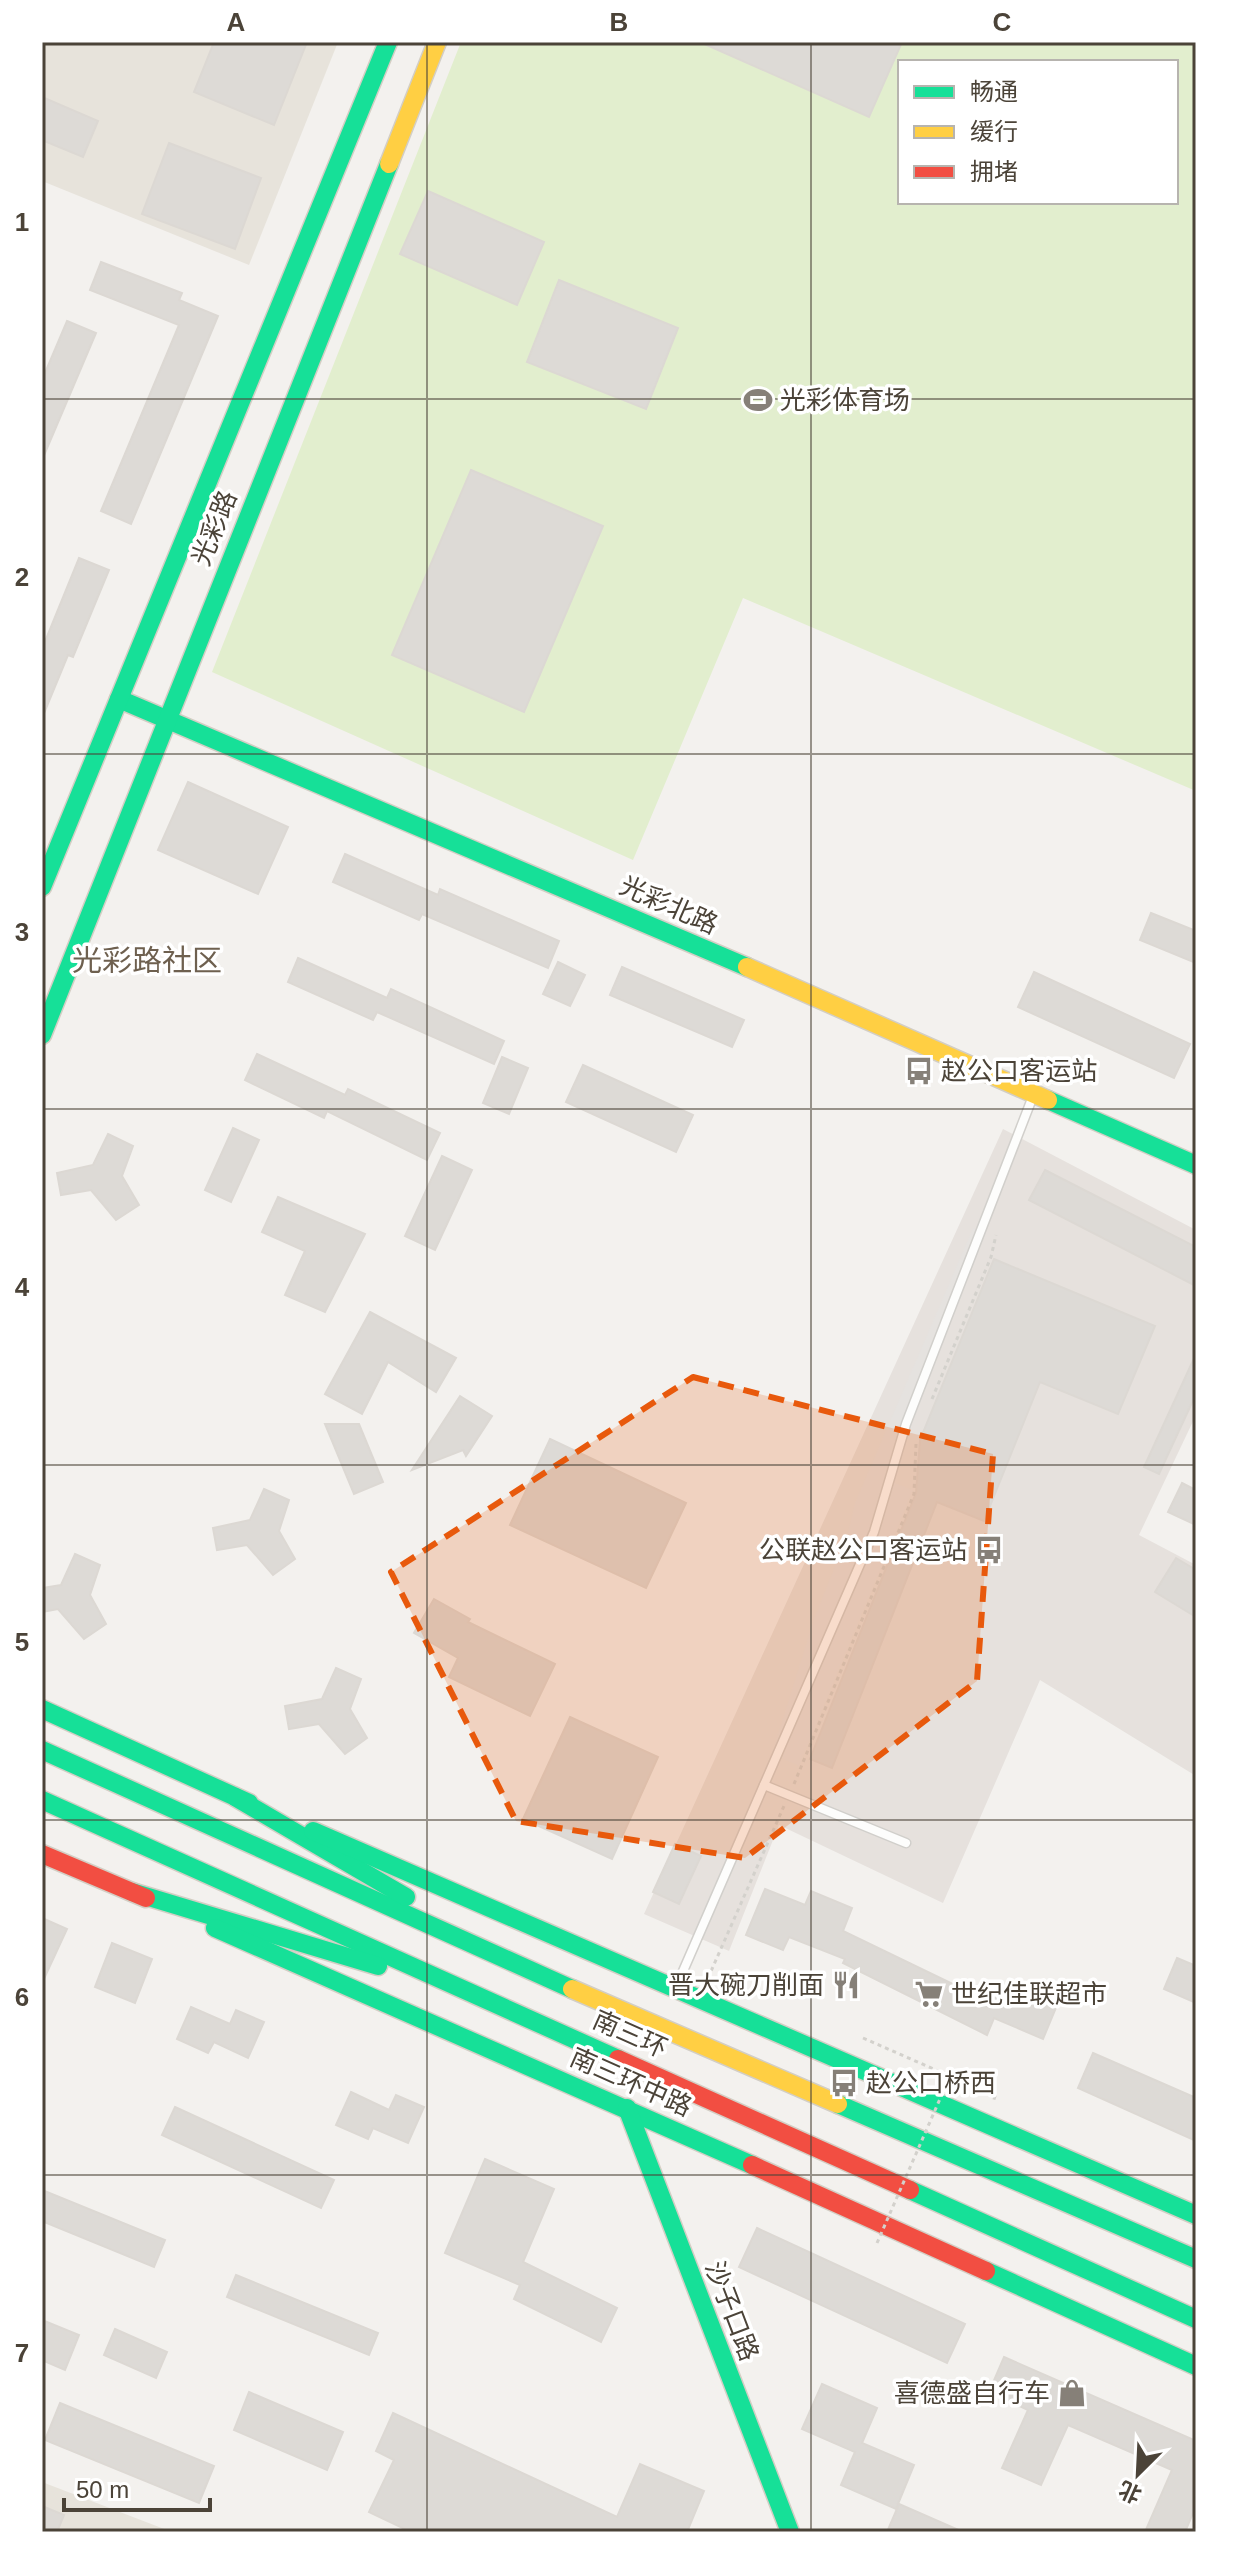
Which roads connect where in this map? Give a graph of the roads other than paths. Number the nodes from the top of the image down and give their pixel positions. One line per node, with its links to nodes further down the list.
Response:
1 (388, 42): 3 (main road, 光彩路)
2 (437, 42): 4 (main road, 光彩路)
3 (119, 699): 4 (main road, 光彩北路); 5 (main road, 光彩路)
4 (166, 719): 6 (main road, 光彩路); 7 (main road, 光彩北路)
5 (42, 887)
6 (42, 1035)
7 (1034, 1095): 8 (main road, 光彩北路); 11 (lane)
8 (1196, 1165)
9 (42, 1709): 12 (main road)
10 (51, 1754): 17 (main road, 南三环)
11 (764, 1785): 14 (lane); 18 (lane)
12 (235, 1797): 17 (main road); 18 (main road)
13 (42, 1800): 19 (main road, 南三环)
14 (906, 1843)
15 (42, 1854): 16 (main road, 南三环中路)
16 (132, 1892): 19 (main road); 20 (main road, 南三环中路)
17 (538, 1974): 22 (main road, 南三环)
18 (676, 1986): 21 (main road)
19 (490, 1999): 23 (main road, 南三环)
20 (627, 2108): 24 (main road, 南三环中路); 25 (main road, 沙子口路)
21 (1196, 2215)
22 (1196, 2259)
23 (1196, 2319)
24 (1196, 2366)
25 (790, 2532)

